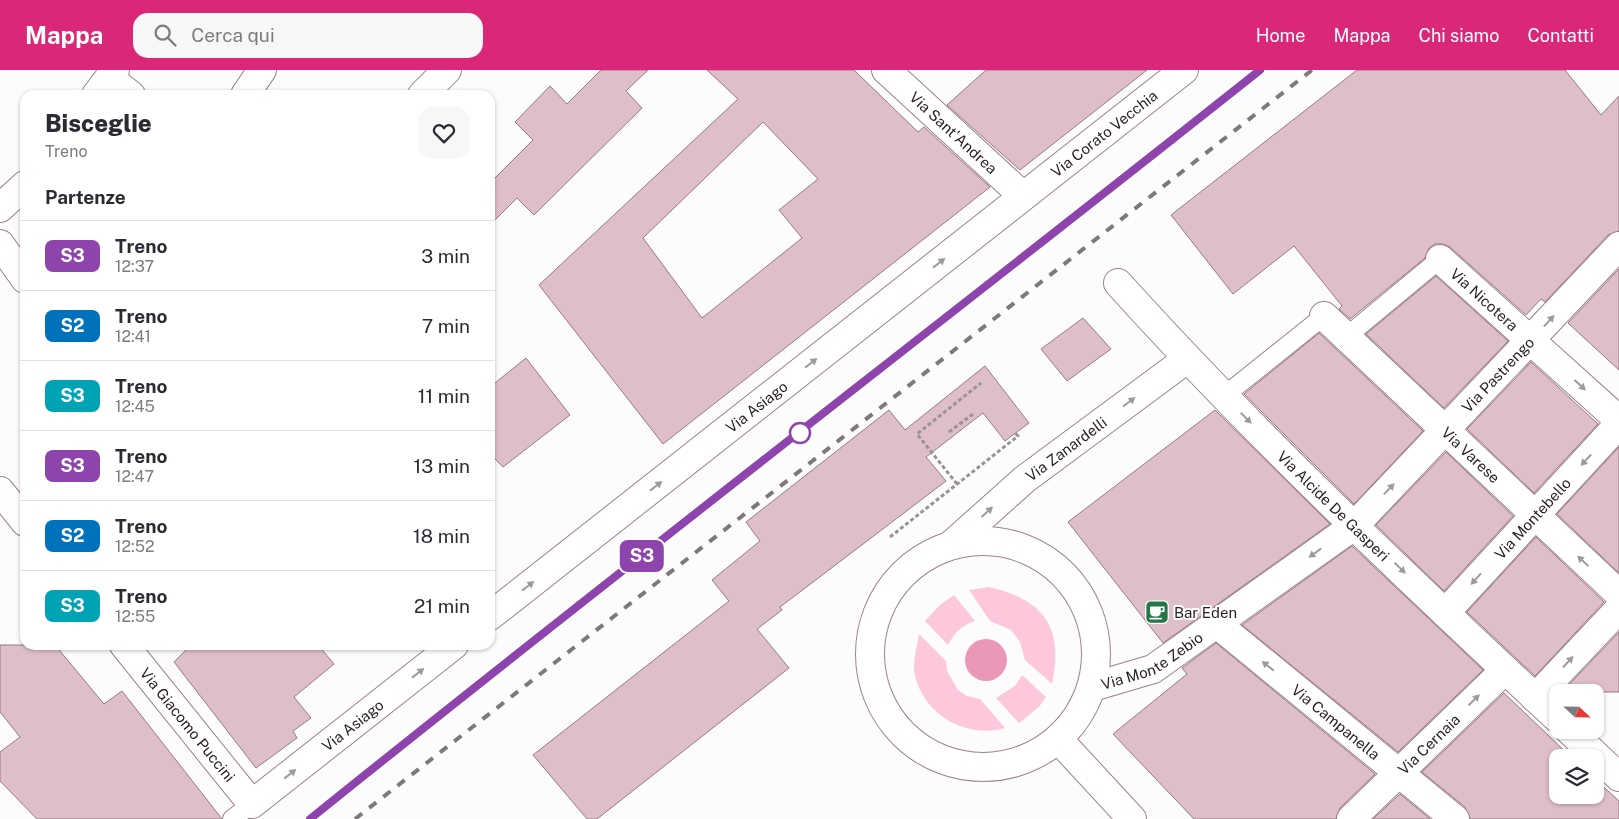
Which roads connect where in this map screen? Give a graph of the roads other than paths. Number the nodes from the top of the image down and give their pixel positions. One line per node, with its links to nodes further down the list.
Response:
1 (262, 70): 7 (street)
2 (447, 70): 8 (street)
3 (886, 70): 10 (street, Via Sant'Andrea)
4 (1184, 70): 10 (street, Via Corato Vecchia)
5 (107, 81): 6 (street)
6 (122, 90)
7 (248, 90)
8 (427, 90)
9 (20, 190): 11 (street)
10 (1023, 196): 32 (street, Via Asiago, one-way to 10)
11 (0, 208)
12 (0, 244): 15 (street)
13 (1619, 246): 19 (street, Via Pastrengo, one-way to 13)
14 (1440, 259): 18 (lane); 19 (street, Via Nicotera)
15 (20, 272)
16 (1118, 283): 20 (street, Via Alcide De Gasperi)
17 (1324, 316): 18 (street, Via Varese); 21 (lane)
18 (1346, 337): 24 (street, Via Varese)
19 (1530, 341): 22 (street, Via Nicotera, one-way to 22); 24 (street, Via Pastrengo)
20 (1187, 359): 21 (street, Via Alcide De Gasperi); 29 (street, Via Zanardelli, one-way to 20)
21 (1224, 396): 28 (street, Via Alcide De Gasperi, one-way to 28)
22 (1619, 420)
23 (1619, 424): 27 (street, Via Montebello, one-way to 27)
24 (1445, 430): 27 (street, Via Varese); 28 (street, Via Pastrengo, one-way to 24)
25 (0, 490): 26 (street)
26 (20, 516)
27 (1534, 516): 30 (street, Via Varese, one-way to 27); 33 (street, Via Montebello, one-way to 33)
28 (1355, 524): 33 (street, Via Alcide De Gasperi, one-way to 33); 34 (street, Via Monte Zebio, one-way to 34)
29 (951, 545): 38 (street); 42 (street)
30 (1619, 594)
31 (1619, 609): 39 (street, one-way to 31)
32 (495, 612)
33 (1445, 613): 37 (street, Via Alcide De Gasperi)
34 (1217, 624): 38 (street, Via Monte Zebio); 43 (street, Via Campanella, one-way to 34)
35 (128, 650): 45 (street, Via Giacomo Puccini)
36 (448, 650): 45 (street, Via Asiago, one-way to 36)
37 (1505, 670): 39 (street, Via Alcide De Gasperi); 43 (street, Via Cernaia, one-way to 37)
38 (1092, 687): 42 (street)
39 (1535, 698): 40 (street, Via Alcide De Gasperi)
40 (1549, 711)
41 (1579, 739): 44 (street)
42 (1059, 740): 46 (street)
43 (1399, 772): 47 (street, Via Cernaia); 48 (street, Via Campanella)
44 (1619, 776)
45 (242, 812)
46 (1132, 819)
47 (1351, 819)
48 (1455, 819)

